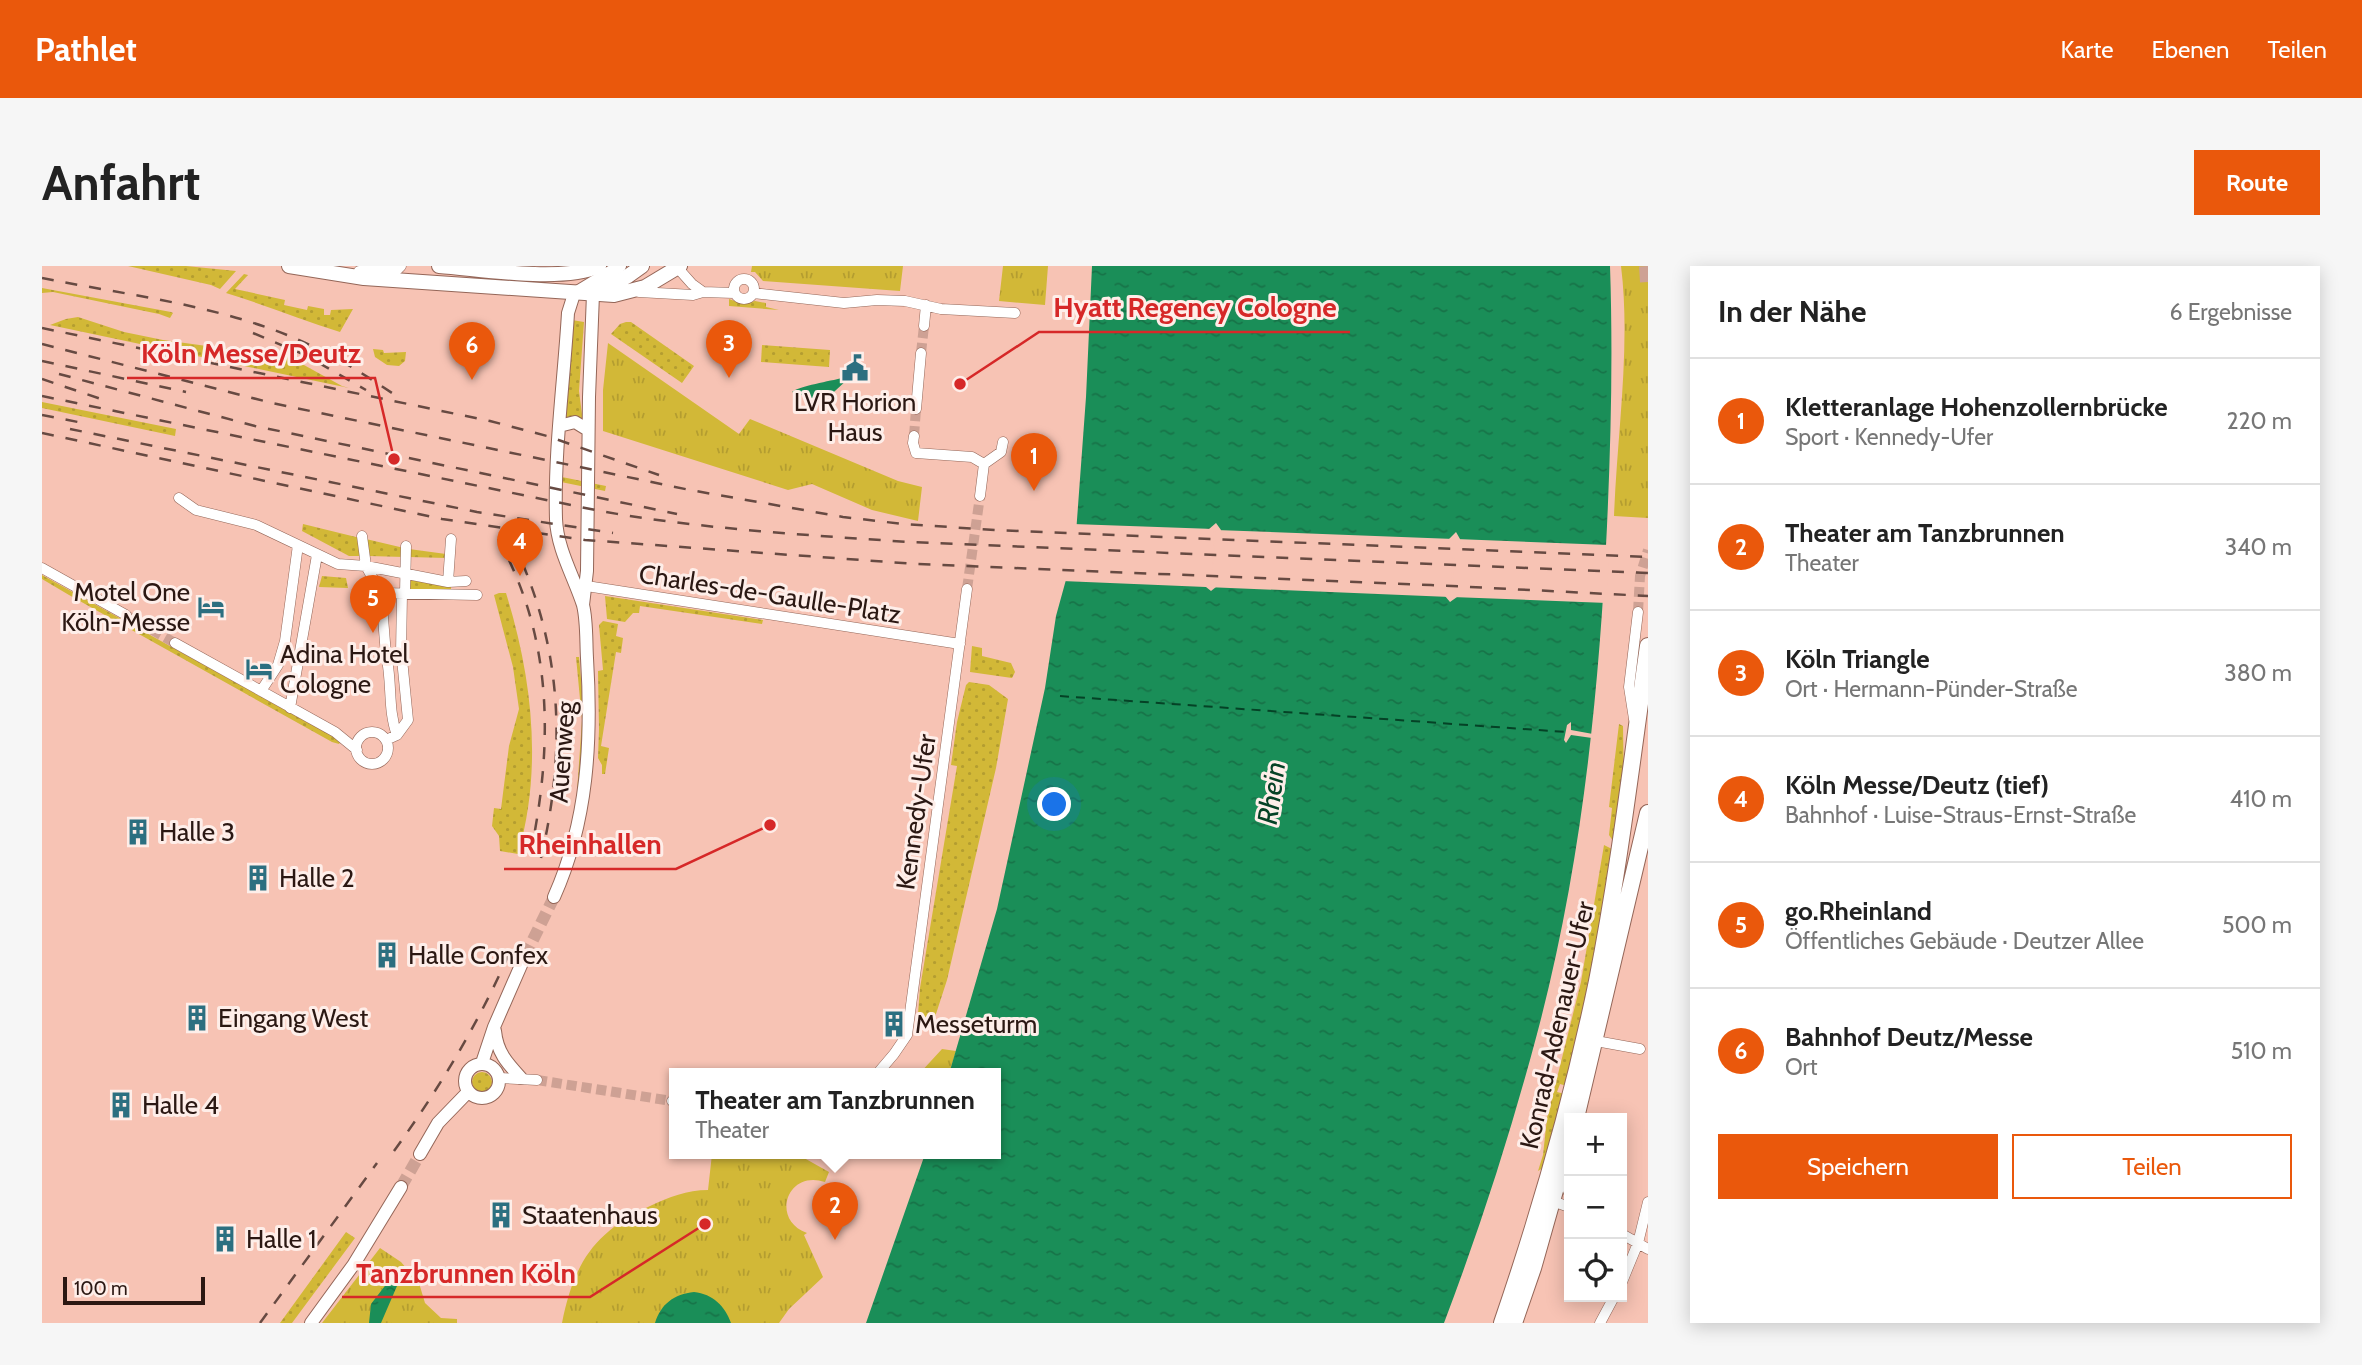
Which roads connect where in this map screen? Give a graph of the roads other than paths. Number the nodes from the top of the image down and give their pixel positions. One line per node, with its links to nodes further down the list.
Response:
1 (289, 266): 8 (main road)
2 (401, 266): 8 (street)
3 (439, 266): 9 (main road)
4 (600, 266): 9 (main road)
5 (620, 266): 11 (street)
6 (642, 266): 11 (main road)
7 (678, 267): 10 (main road); 12 (street)
8 (351, 270): 11 (main road)
9 (569, 274): 11 (street)
10 (635, 291): 11 (main road); 12 (street)
11 (584, 292): 20 (street, Auenweg); 21 (street, Auenweg)
12 (703, 292): 13 (street)
13 (734, 293): 14 (street); 14 (street)
14 (753, 293): 15 (street)
15 (926, 304): 16 (street); 17 (street)
16 (1014, 313)
17 (924, 326)
18 (921, 353): 19 (street)
19 (916, 409)
20 (559, 426): 21 (street); 30 (street, Auenweg)
21 (589, 430): 29 (street, Auenweg)
22 (914, 436): 24 (street)
23 (1003, 442): 24 (street)
24 (984, 464): 25 (street)
25 (980, 496)
26 (179, 498): 31 (street)
27 (362, 536): 34 (street)
28 (451, 539): 37 (street)
29 (587, 542): 30 (street); 38 (street, Auenweg)
30 (561, 544): 38 (street, Auenweg)
31 (298, 545): 33 (street); 49 (street)
32 (407, 546): 36 (street)
33 (317, 555): 34 (street); 50 (street)
34 (366, 566): 36 (street); 40 (street)
35 (42, 568): 45 (street)
36 (406, 574): 37 (street); 41 (street)
37 (448, 582): 42 (street)
38 (580, 585): 47 (street, Charles-de-Gaulle-Platz); 62 (street, Auenweg)
39 (967, 589): 47 (street, Kennedy-Ufer)
40 (381, 593): 41 (street); 53 (street)
41 (404, 593): 42 (street); 53 (street)
42 (464, 595): 43 (street)
43 (477, 595)
44 (1639, 612): 52 (street, Konrad-Adenauer-Ufer)
45 (126, 615)
46 (175, 643): 49 (street)
47 (960, 643): 68 (street, Kennedy-Ufer)
48 (1648, 646): 52 (main road, Konrad-Adenauer-Ufer)
49 (261, 691): 50 (street)
50 (290, 708): 51 (street)
51 (335, 733): 54 (street); 56 (street)
52 (1637, 733): 57 (main road, Konrad-Adenauer-Ufer)
53 (397, 735): 55 (street)
54 (361, 737): 55 (street); 56 (street)
55 (386, 740): 56 (street)
56 (357, 750)
57 (1628, 802): 58 (main road); 59 (main road, Konrad-Adenauer-Ufer)
58 (1644, 831): 59 (main road); 61 (main road, Konrad-Adenauer-Ufer)
59 (1621, 841): 79 (main road, Konrad-Adenauer-Ufer)
60 (1648, 860): 61 (main road)
61 (1634, 873): 65 (main road, Konrad-Adenauer-Ufer)
62 (554, 897)
63 (525, 956): 64 (street)
64 (494, 1027): 67 (street); 70 (street)
65 (1596, 1041): 66 (street); 73 (main road, Konrad-Adenauer-Ufer)
66 (1645, 1050)
67 (482, 1063): 69 (street); 72 (street)
68 (882, 1068)
69 (499, 1078): 70 (street); 72 (street)
70 (521, 1078): 71 (street)
71 (537, 1080)
72 (468, 1092): 74 (street)
73 (1577, 1113)
74 (419, 1154)
75 (1564, 1158): 76 (main road, Konrad-Adenauer-Ufer)
76 (1561, 1169): 77 (street); 79 (main road, Konrad-Adenauer-Ufer)
77 (1564, 1178)
78 (401, 1187): 87 (street)
79 (1547, 1199): 81 (street); 88 (main road, Konrad-Adenauer-Ufer); 89 (main road, Konrad-Adenauer-Ufer)
80 (1648, 1202): 83 (street)
81 (1564, 1206)
82 (1627, 1237): 83 (street)
83 (1638, 1243): 84 (street); 85 (street)
84 (1648, 1249)
85 (1627, 1270)
86 (1611, 1302): 90 (street)
87 (311, 1323)
88 (1502, 1323)
89 (1514, 1323)
90 (1600, 1323)

